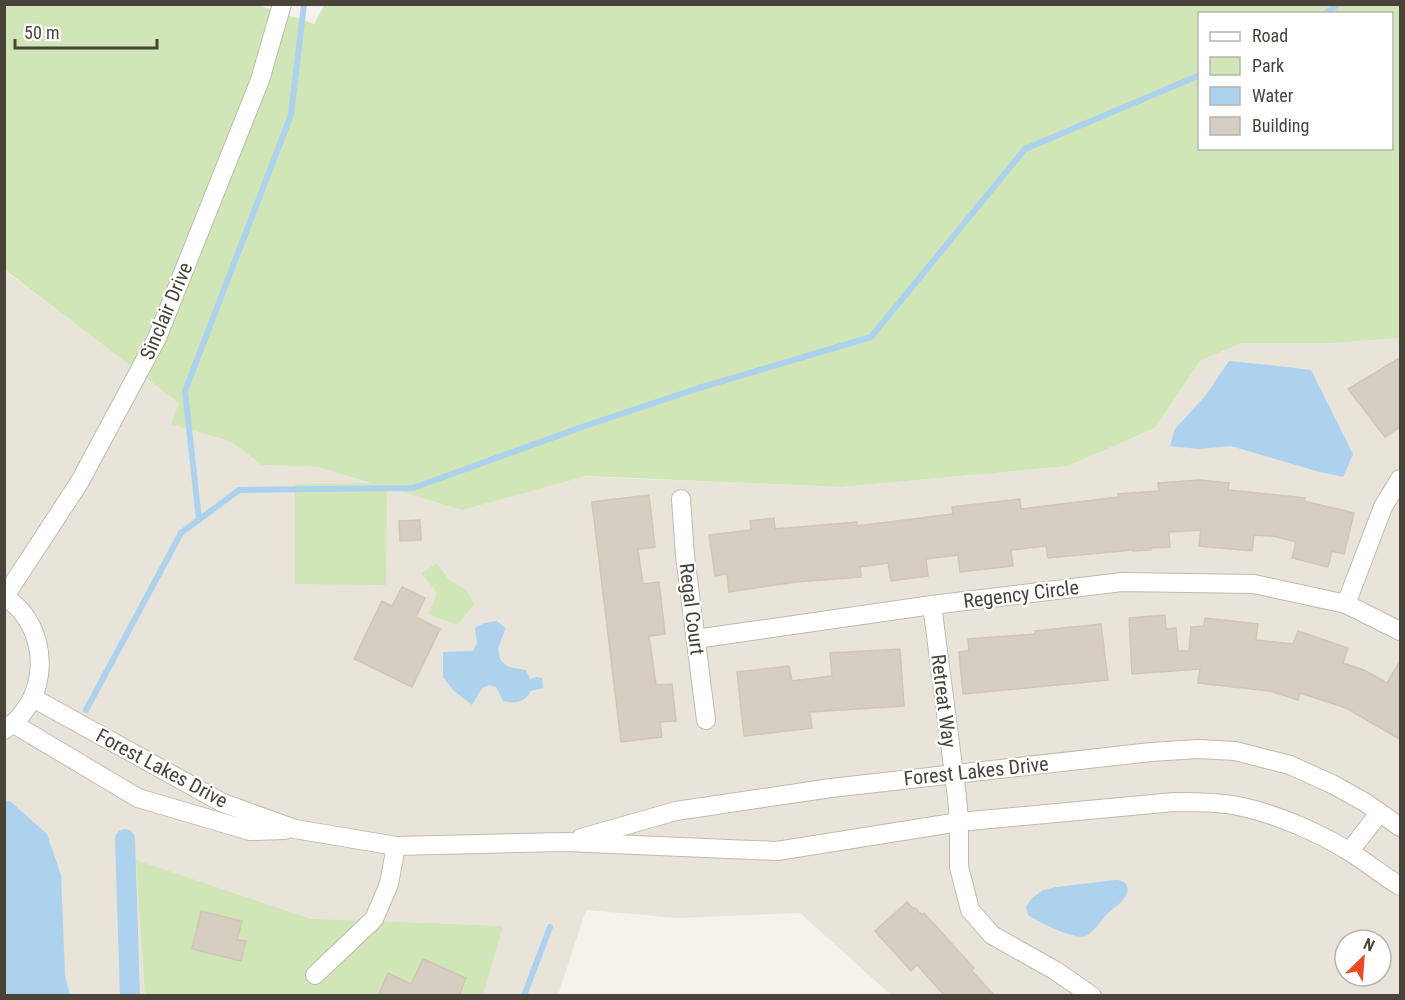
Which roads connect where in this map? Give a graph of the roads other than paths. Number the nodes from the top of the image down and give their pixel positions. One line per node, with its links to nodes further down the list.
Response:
1 (282, 4): 4 (street, Sinclair Drive)
2 (1401, 479): 5 (street)
3 (681, 499): 8 (street, Regal Court)
4 (4, 596): 9 (street)
5 (1346, 604): 6 (street, Regency Circle); 7 (street, Regency Circle)
6 (932, 605): 8 (street, Regency Circle); 12 (street, Retreat Way)
7 (1401, 631)
8 (696, 639): 10 (street, Regal Court)
9 (33, 698): 11 (street); 16 (street, Forest Lakes Drive)
10 (706, 720)
11 (9, 727): 16 (street, Forest Lakes Drive)
12 (953, 774): 13 (street, Forest Lakes Drive); 14 (street, Retreat Way); 17 (street, Forest Lakes Drive)
13 (1379, 813): 15 (street, Forest Lakes Drive); 19 (street)
14 (959, 822): 17 (street, Forest Lakes Drive); 19 (street, Forest Lakes Drive); 22 (street, Retreat Way)
15 (1401, 827)
16 (295, 829): 18 (street, Forest Lakes Drive)
17 (565, 842): 18 (street, Forest Lakes Drive)
18 (396, 846): 21 (street)
19 (1350, 851): 20 (street, Forest Lakes Drive)
20 (1401, 886)
21 (315, 975)
22 (1092, 996)

